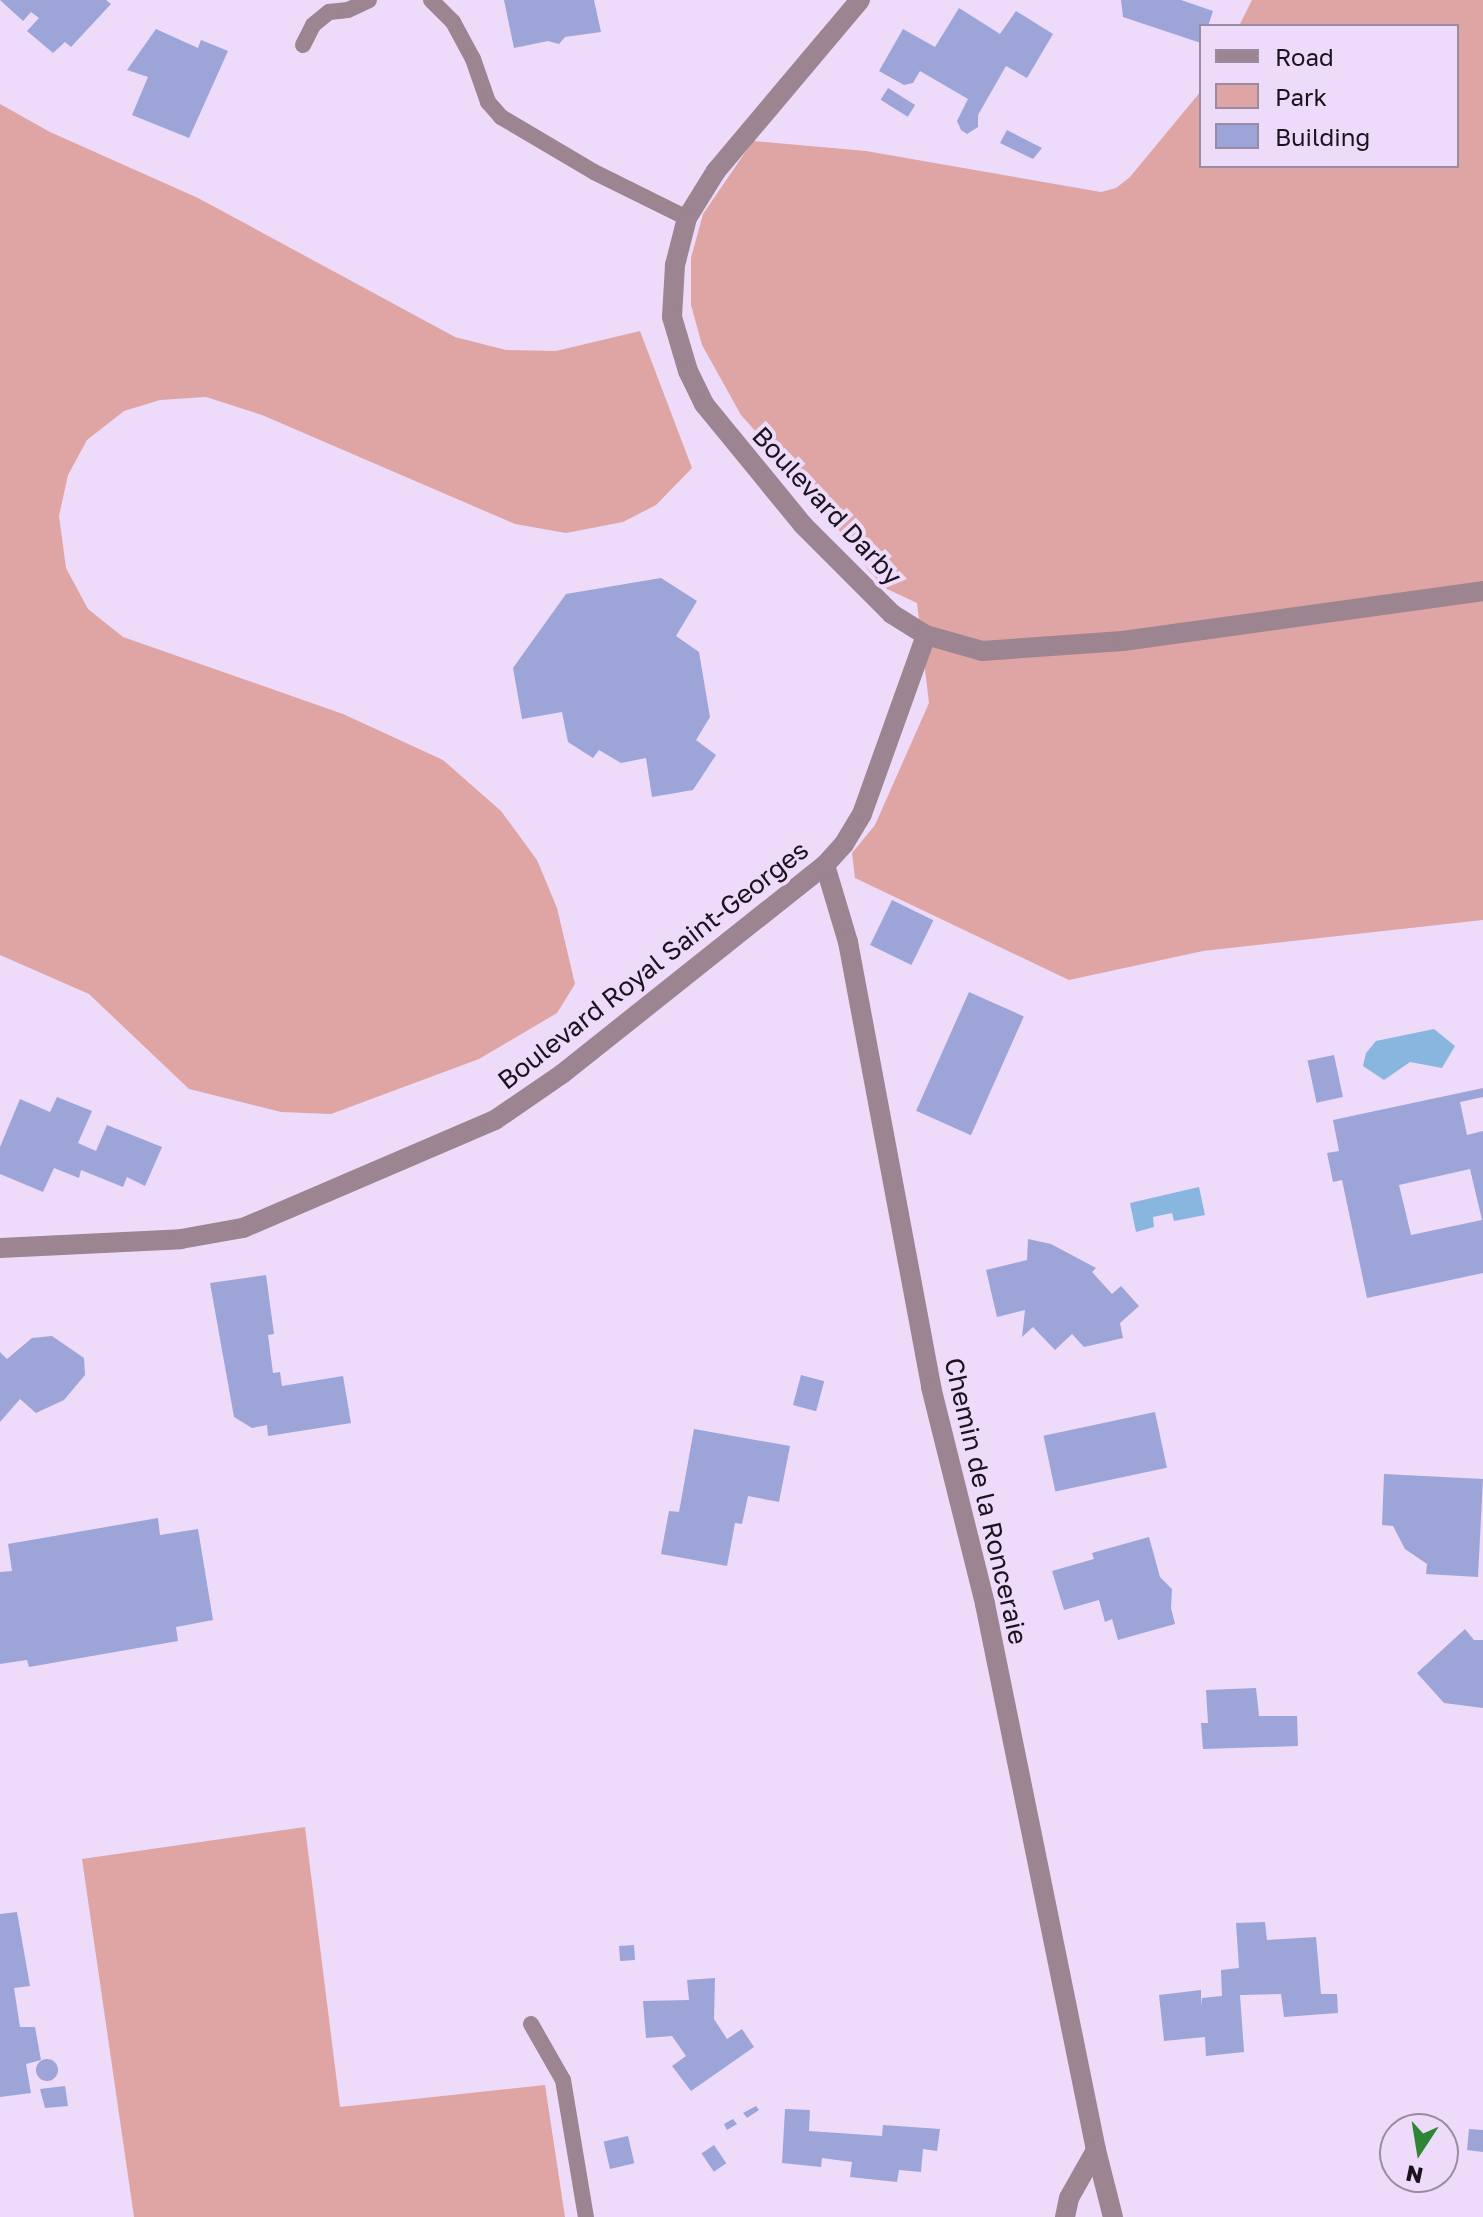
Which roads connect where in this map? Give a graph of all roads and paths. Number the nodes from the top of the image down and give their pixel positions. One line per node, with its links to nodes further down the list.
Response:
1 (369, 0): 4 (lane)
2 (431, 0): 5 (lane)
3 (860, 0): 5 (street, Boulevard Darby)
4 (303, 45)
5 (687, 218): 7 (street, Boulevard Darby)
6 (1483, 591): 7 (street, Boulevard Darby)
7 (926, 635): 8 (street, Boulevard Royal Saint-Georges)
8 (825, 865): 9 (street, Boulevard Royal Saint-Georges); 11 (street, Chemin de la Ronceraie)
9 (0, 1248)
10 (531, 2024): 12 (lane)
11 (1096, 2150): 13 (street); 14 (street, Chemin de la Ronceraie)
12 (586, 2217)
13 (1065, 2217)
14 (1113, 2217)

